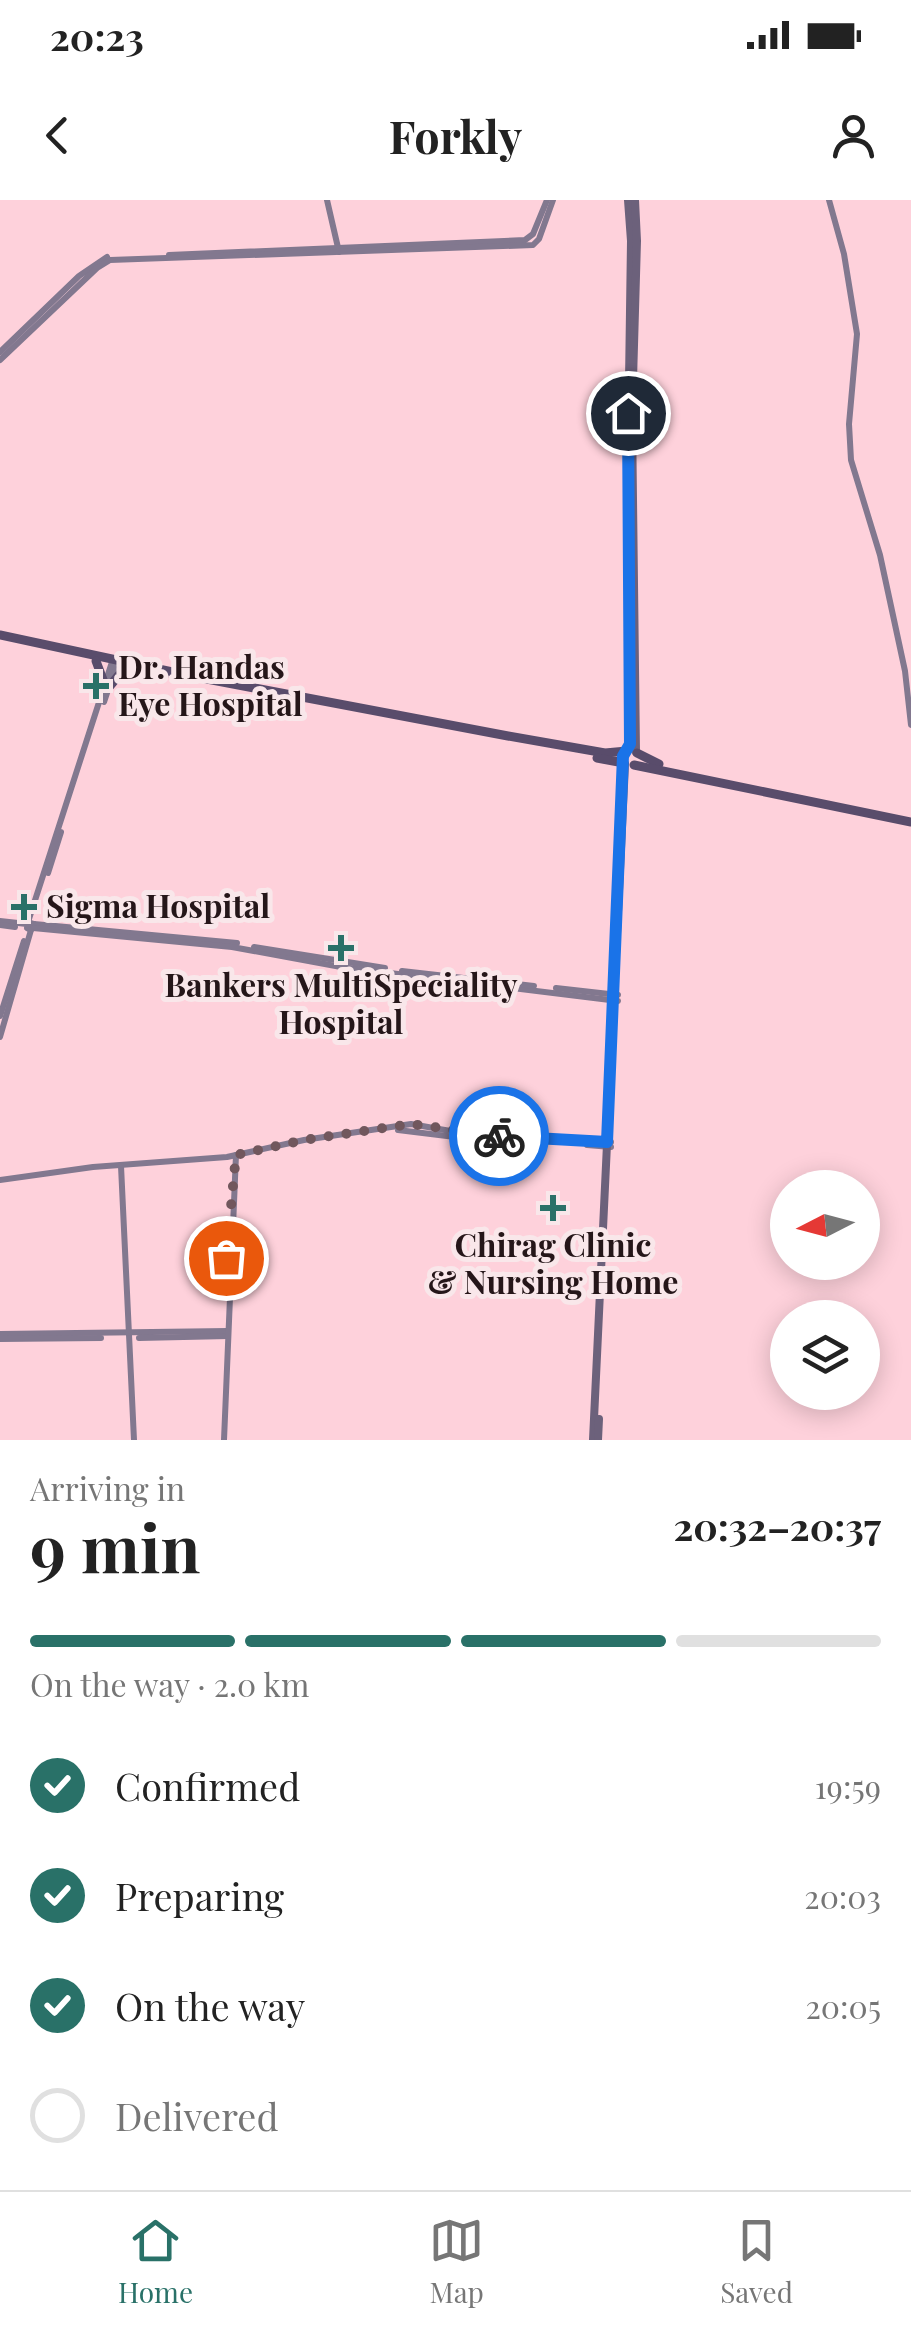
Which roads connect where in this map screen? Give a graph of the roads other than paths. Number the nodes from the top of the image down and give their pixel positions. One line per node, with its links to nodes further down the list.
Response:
1 (327, 200): 5 (street)
2 (550, 200): 5 (street)
3 (631, 200): 14 (main road)
4 (829, 204): 13 (street)
5 (339, 251): 6 (street); 7 (street)
6 (0, 352)
7 (0, 360)
8 (0, 639): 9 (highway); 10 (highway)
9 (96, 661): 10 (highway); 12 (highway)
10 (115, 663): 11 (highway); 12 (street); 14 (highway)
11 (136, 670): 12 (highway); 15 (highway)
12 (107, 686): 19 (street)
13 (911, 725)
14 (632, 751): 15 (highway); 16 (highway)
15 (629, 764): 16 (highway); 20 (main road)
16 (652, 764): 17 (highway)
17 (911, 819)
18 (0, 923): 19 (street)
19 (30, 926): 20 (street); 21 (street); 22 (street)
20 (616, 998): 23 (main road)
21 (0, 1016)
22 (0, 1036)
23 (609, 1144): 24 (street); 32 (main road)
24 (236, 1156): 25 (street); 27 (street)
25 (121, 1167): 26 (street); 29 (street)
26 (0, 1182)
27 (226, 1334): 29 (street); 31 (street)
28 (0, 1336): 29 (street)
29 (129, 1336): 30 (street)
30 (134, 1440)
31 (222, 1440)
32 (596, 1440)

